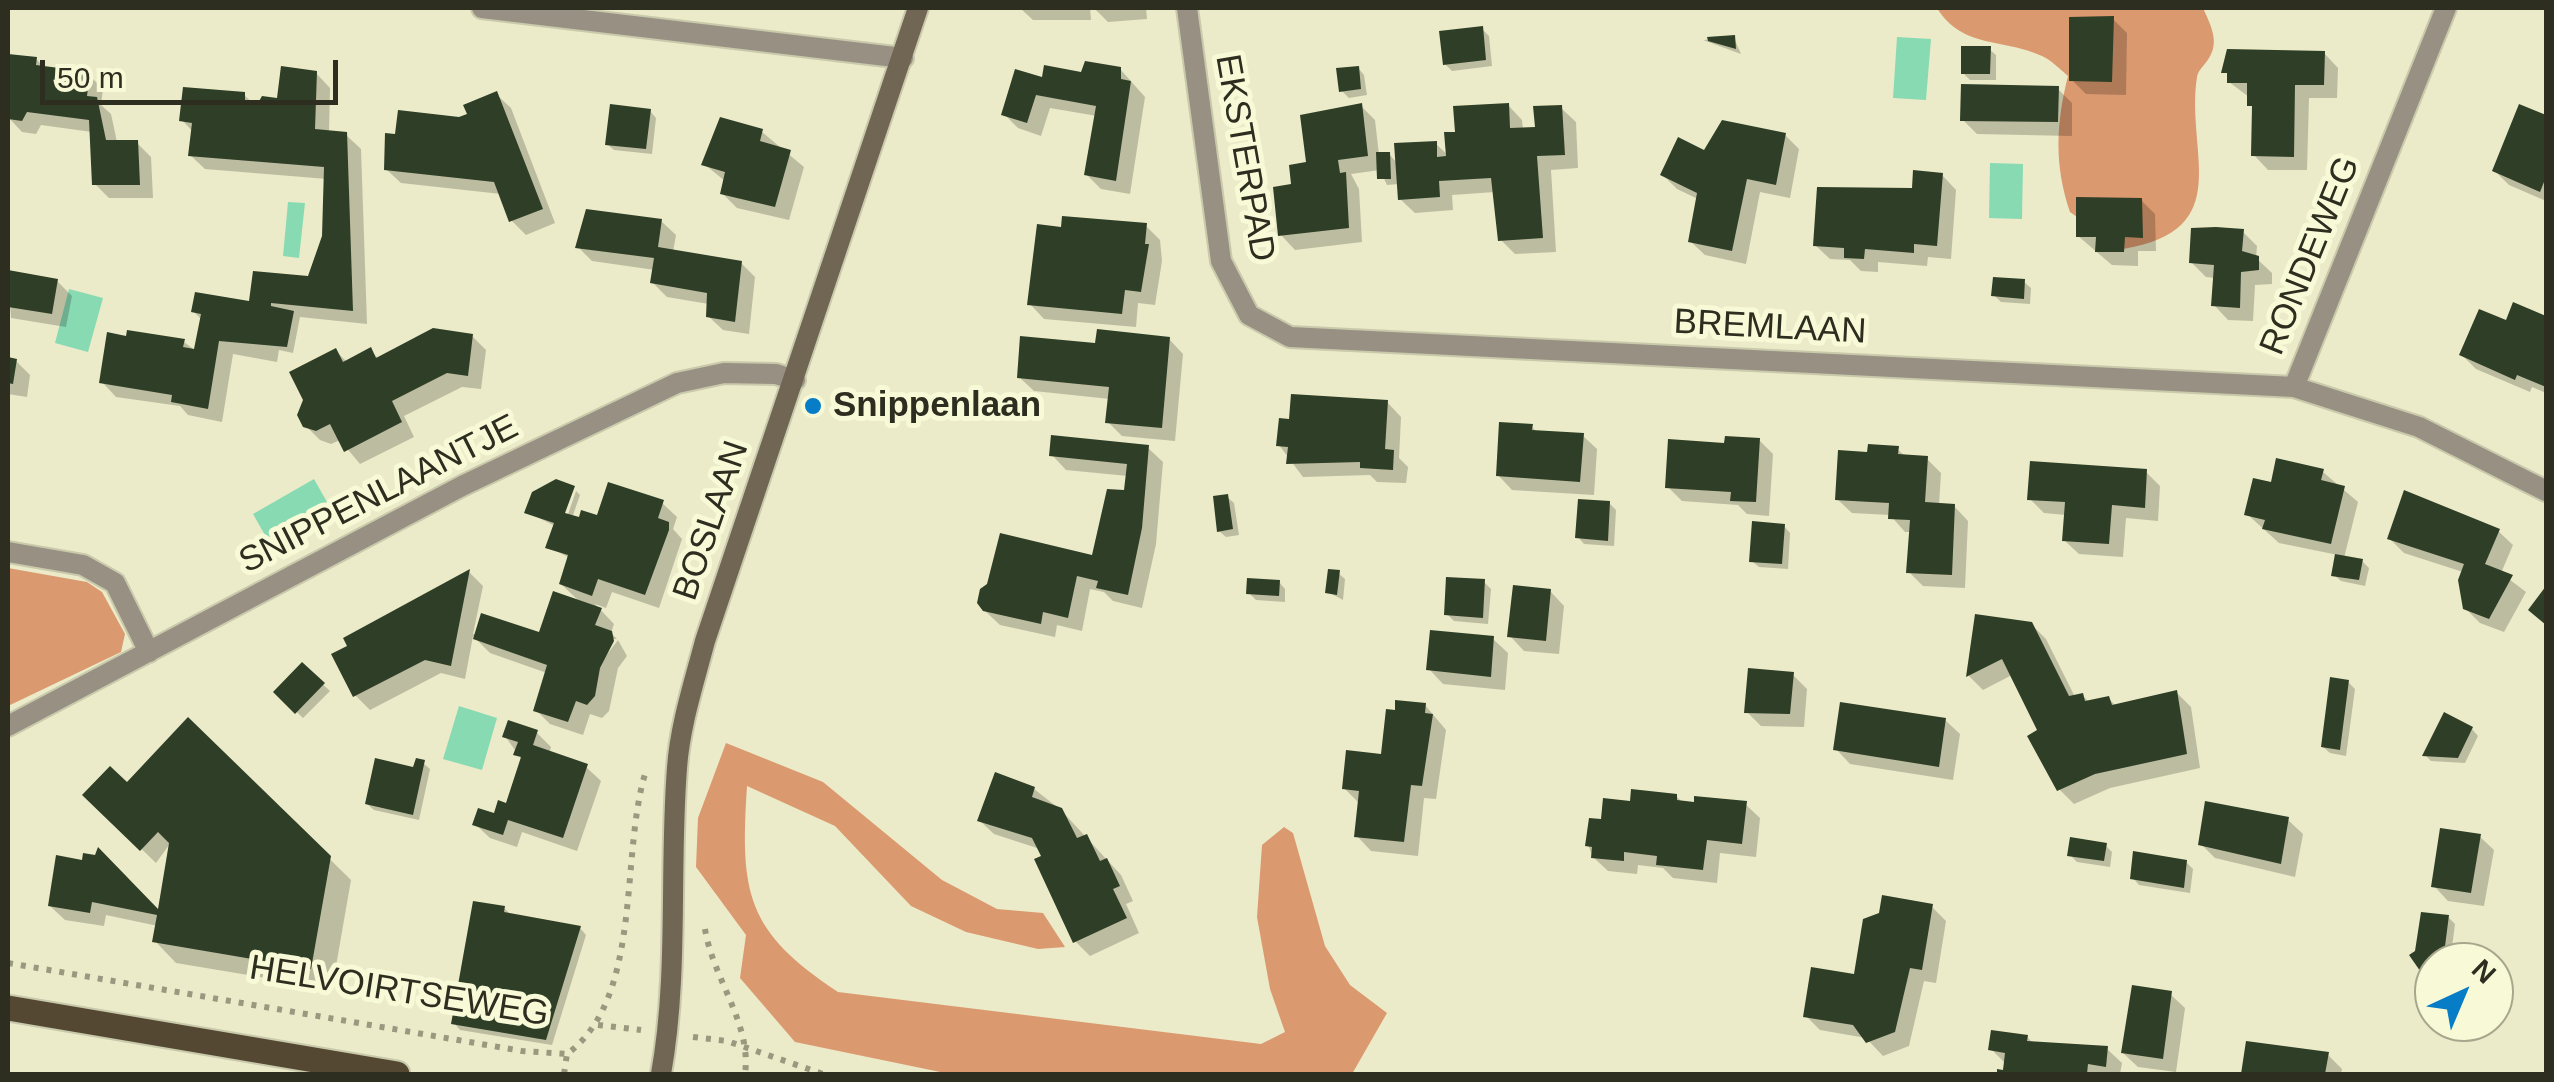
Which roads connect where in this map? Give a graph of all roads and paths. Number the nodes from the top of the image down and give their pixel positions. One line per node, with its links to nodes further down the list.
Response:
1 (482, 8): 5 (street)
2 (918, 8): 5 (main road, BOSLAAN)
3 (1186, 8): 6 (street, EKSTERPAD)
4 (2446, 8): 8 (street, RONDEWEG)
5 (904, 58): 7 (main road, BOSLAAN)
6 (1249, 315): 8 (street, BREMLAAN)
7 (795, 380): 11 (street, SNIPPENLAANTJE); 16 (main road, BOSLAAN)
8 (2294, 387): 9 (street, RONDEWEG)
9 (2546, 490)
10 (8, 552): 11 (street)
11 (150, 652): 12 (street, SNIPPENLAANTJE)
12 (8, 726)
13 (703, 914): 17 (path)
14 (8, 963): 18 (path, HELVOIRTSEWEG)
15 (8, 1008): 19 (main road)
16 (669, 1034): 17 (path, HELVOIRTSEWEG); 18 (path, HELVOIRTSEWEG); 21 (main road, BOSLAAN)
17 (749, 1050): 22 (path); 23 (path, HELVOIRTSEWEG)
18 (567, 1054): 20 (path)
19 (397, 1074)
20 (564, 1074)
21 (662, 1074)
22 (746, 1074)
23 (822, 1074)

